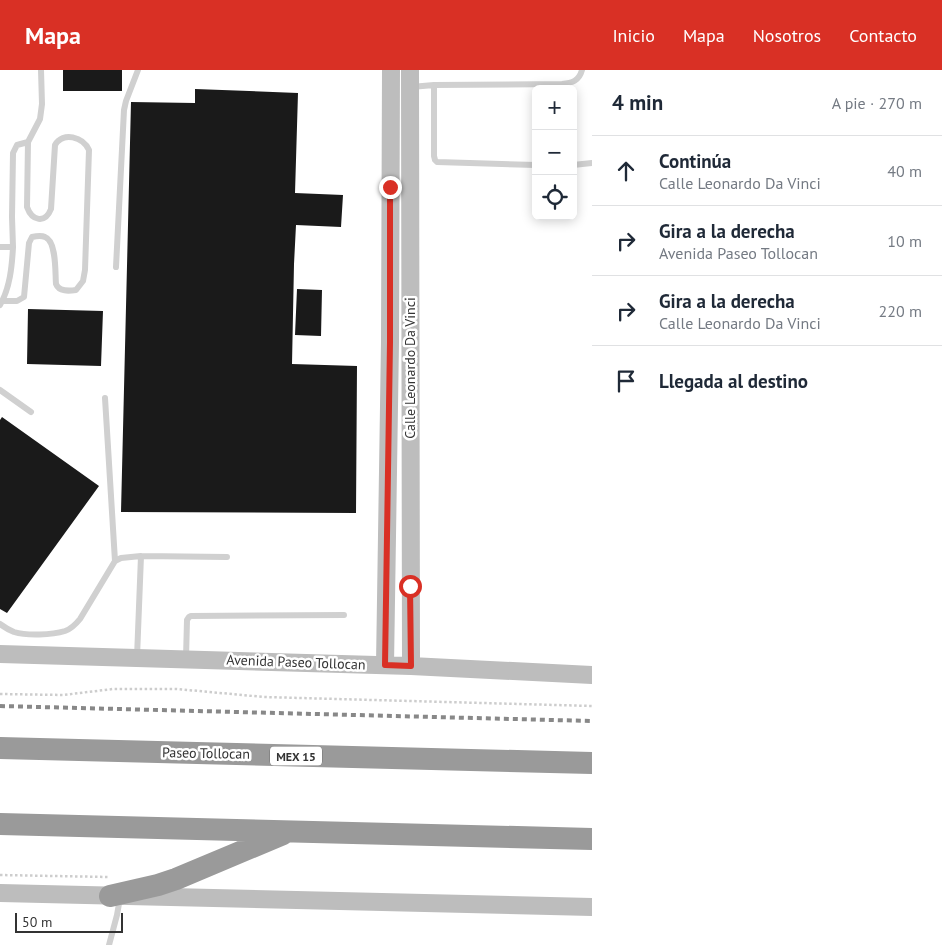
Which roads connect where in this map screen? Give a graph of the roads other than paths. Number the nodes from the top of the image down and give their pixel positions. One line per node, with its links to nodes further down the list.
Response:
1 (41, 70): 7 (lane)
2 (138, 70): 13 (lane)
3 (390, 70): 26 (main road, Calle Leonardo Da Vinci)
4 (582, 70): 6 (lane)
5 (410, 78): 6 (lane); 27 (main road, Calle Leonardo Da Vinci)
6 (434, 86): 9 (lane)
7 (28, 142): 12 (lane); 14 (lane)
8 (592, 163): 10 (lane)
9 (532, 165)
10 (577, 165)
11 (0, 247): 12 (lane)
12 (13, 247): 14 (lane)
13 (116, 267)
14 (1, 303)
15 (0, 390): 17 (lane)
16 (105, 398): 20 (lane)
17 (31, 412)
18 (141, 556): 19 (lane); 20 (lane); 24 (lane)
19 (227, 557)
20 (115, 561): 22 (lane)
21 (344, 615): 25 (lane)
22 (0, 624)
23 (0, 654): 24 (main road, Avenida Paseo Tollocan)
24 (137, 658): 25 (main road, Avenida Paseo Tollocan)
25 (186, 659): 26 (main road, Avenida Paseo Tollocan)
26 (385, 665): 27 (main road, Avenida Paseo Tollocan)
27 (411, 666): 28 (main road, Avenida Paseo Tollocan)
28 (592, 674)
29 (0, 748): 30 (highway, Paseo Tollocan / MEX 15)
30 (592, 763)
31 (0, 824): 32 (highway)
32 (290, 832): 33 (highway); 35 (highway)
33 (592, 840)
34 (0, 893): 35 (main road)
35 (115, 896): 36 (main road); 37 (lane)
36 (592, 907)
37 (109, 945)

